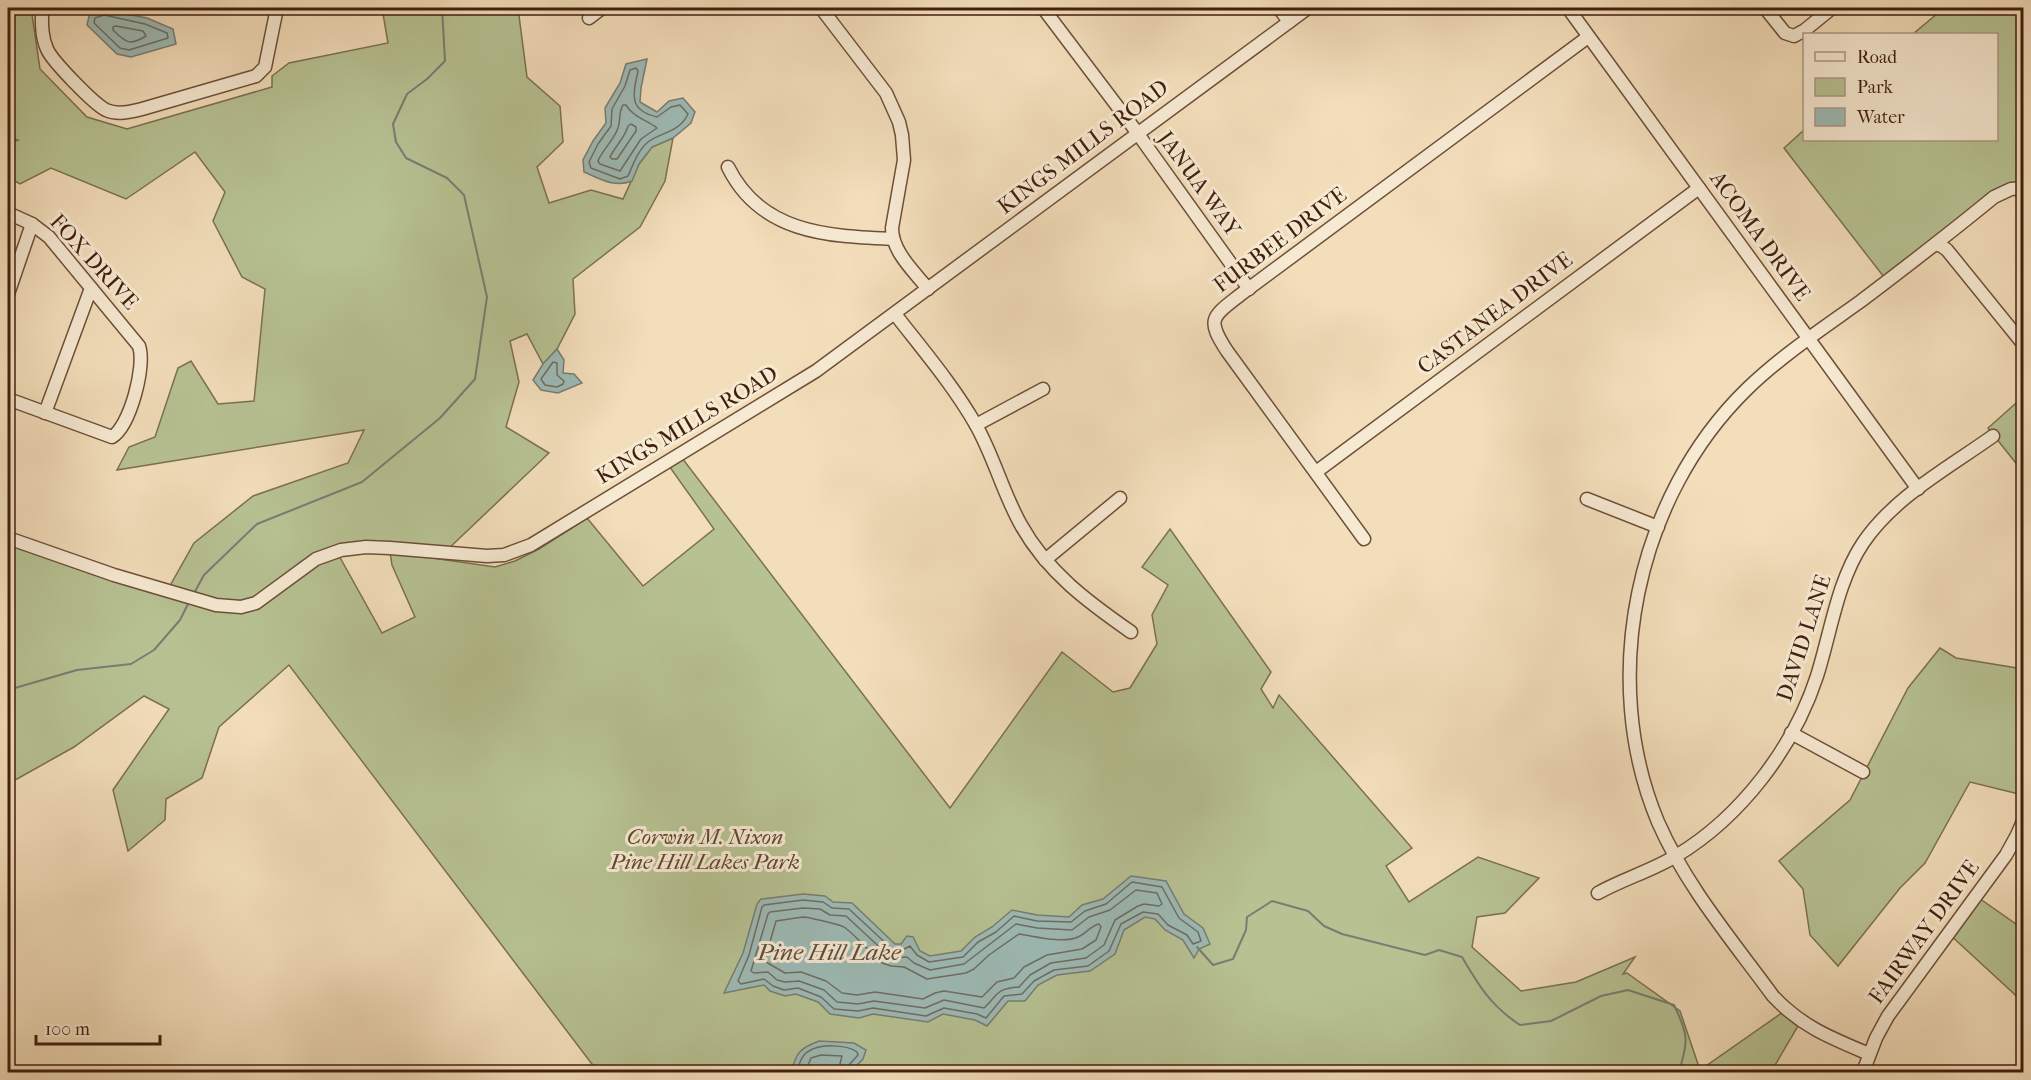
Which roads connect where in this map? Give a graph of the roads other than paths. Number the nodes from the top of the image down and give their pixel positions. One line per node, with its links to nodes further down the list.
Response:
1 (42, 8): 2 (street)
2 (277, 8)
3 (602, 8): 11 (street)
4 (821, 8): 20 (street)
5 (1043, 8): 14 (street, JANUA WAY)
6 (1279, 8): 12 (street)
7 (1308, 8): 12 (street, KINGS MILLS ROAD)
8 (1568, 8): 13 (street, ACOMA DRIVE)
9 (1765, 8): 10 (street)
10 (1832, 8)
11 (589, 18)
12 (1289, 22): 14 (street, KINGS MILLS ROAD)
13 (1588, 37): 16 (street, ACOMA DRIVE); 24 (street, FURBEE DRIVE)
14 (1137, 134): 23 (street, KINGS MILLS ROAD); 24 (street, JANUA WAY)
15 (728, 167): 20 (street)
16 (1699, 188): 27 (street, ACOMA DRIVE); 34 (street, CASTANEA DRIVE)
17 (2024, 188): 21 (street)
18 (8, 213): 19 (street, FOX DRIVE)
19 (32, 224): 22 (street, FOX DRIVE); 25 (street)
20 (893, 239): 23 (street)
21 (1934, 245): 27 (street); 28 (street)
22 (91, 288): 31 (street); 31 (street, FOX DRIVE)
23 (928, 289): 26 (street, KINGS MILLS ROAD)
24 (1248, 289): 34 (street, FURBEE DRIVE)
25 (8, 294)
26 (895, 314): 32 (street); 39 (street, KINGS MILLS ROAD)
27 (1809, 339): 35 (street, ACOMA DRIVE); 38 (street)
28 (2024, 345)
29 (1043, 389): 32 (street)
30 (8, 399): 31 (street)
31 (45, 413)
32 (976, 424): 41 (street)
33 (1993, 436): 35 (street, DAVID LANE)
34 (1316, 472): 40 (street, FURBEE DRIVE)
35 (1918, 489): 43 (street, DAVID LANE)
36 (1119, 498): 41 (street)
37 (1587, 499): 38 (street)
38 (1658, 527): 47 (street)
39 (8, 538)
40 (1364, 539)
41 (1045, 560): 42 (street)
42 (1131, 632)
43 (1791, 733): 44 (street); 47 (street, DAVID LANE)
44 (1863, 772)
45 (2024, 819): 46 (street, FAIRWAY DRIVE)
46 (2020, 837): 49 (street, FAIRWAY DRIVE)
47 (1675, 856): 48 (street, DAVID LANE); 49 (street)
48 (1598, 893)
49 (1869, 1054): 50 (street, FAIRWAY DRIVE)
50 (1863, 1072)

